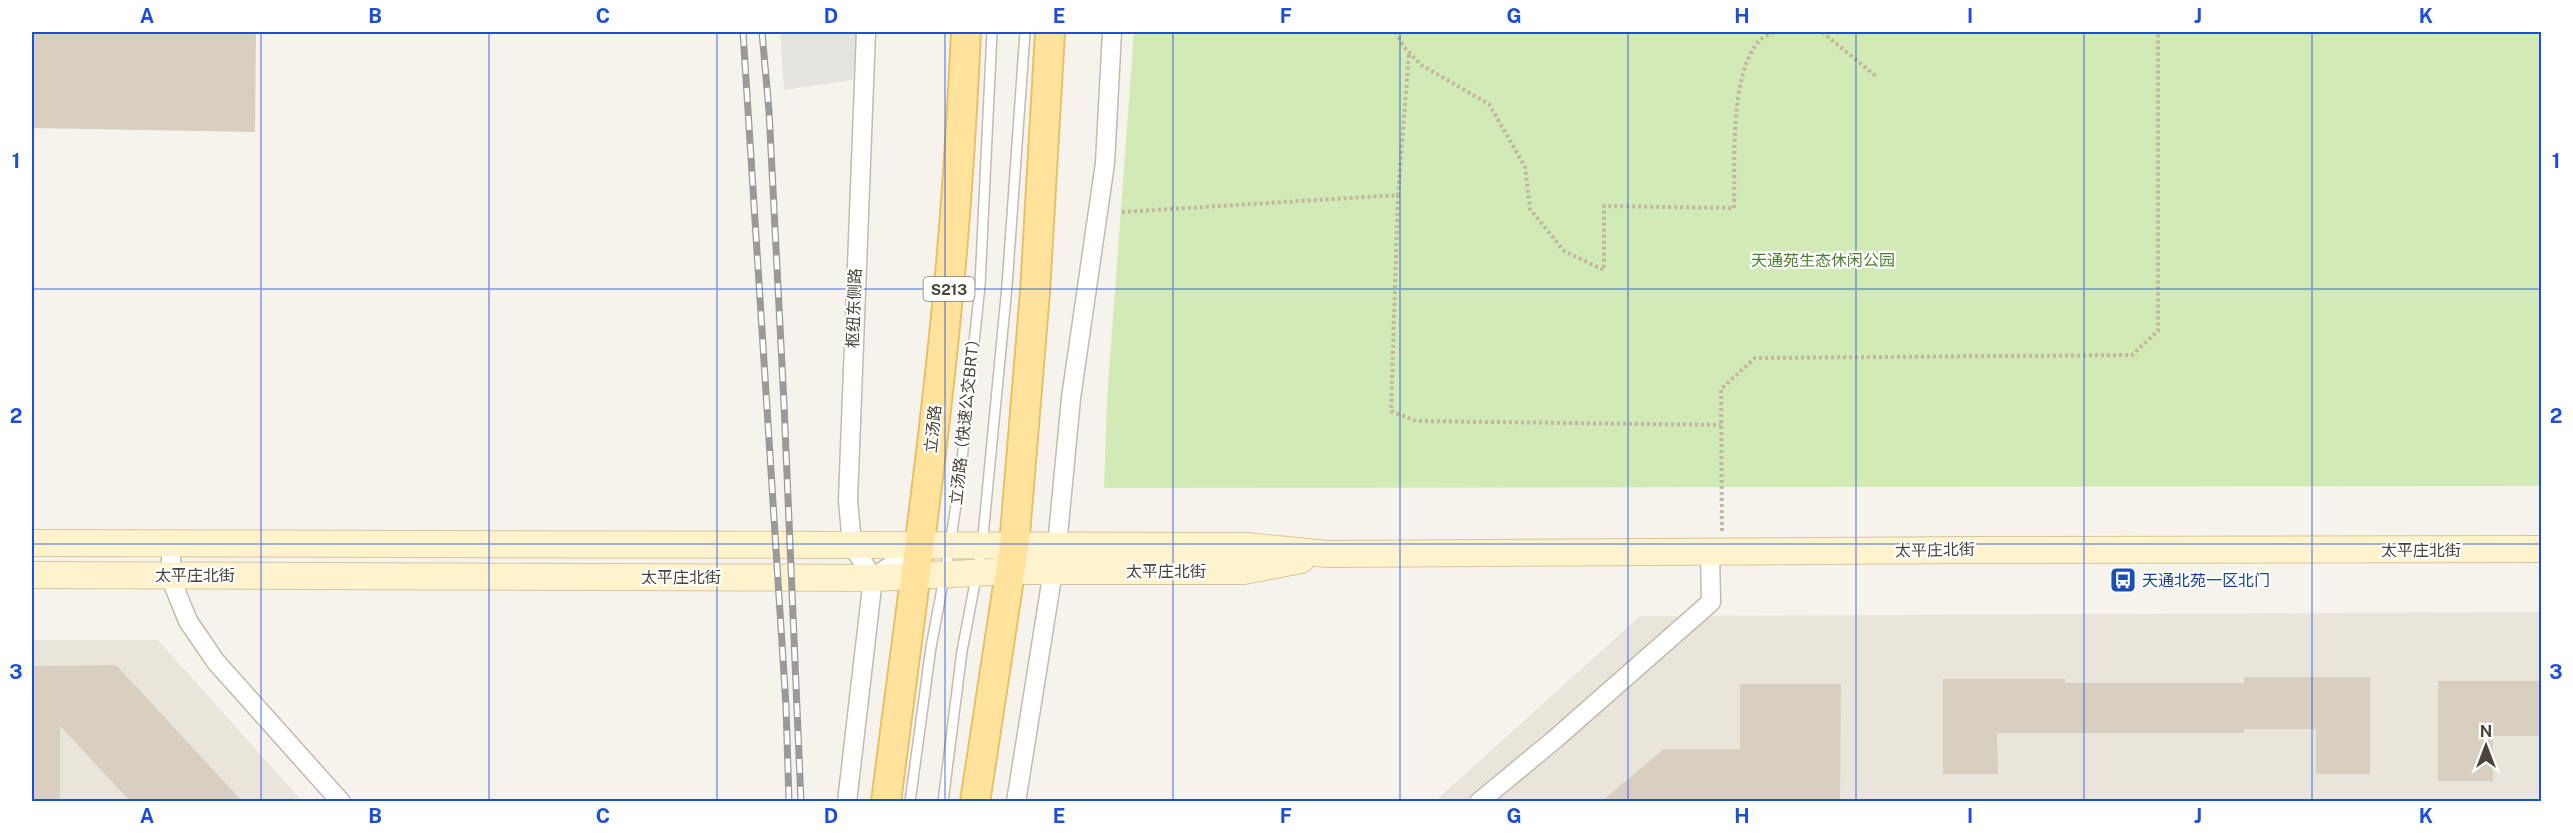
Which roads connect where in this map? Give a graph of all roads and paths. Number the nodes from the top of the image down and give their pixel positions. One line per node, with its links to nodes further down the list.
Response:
1 (866, 32): 18 (street, 枢纽东侧路)
2 (966, 32): 19 (main road, 立汤路 / S213)
3 (992, 32): 20 (lane, 立汤路（快速公交BRT）)
4 (1024, 32): 21 (lane, 立汤路（快速公交BRT）)
5 (1050, 32): 24 (main road)
6 (1112, 32): 25 (street)
7 (1395, 32): 11 (path)
8 (1774, 32): 11 (path)
9 (1822, 32): 12 (path)
10 (2158, 32): 15 (path)
11 (1409, 52): 13 (path)
12 (1877, 77)
13 (1398, 195): 14 (path); 15 (path)
14 (1122, 212)
15 (1721, 425): 23 (path)
16 (32, 543): 17 (main road, 太平庄北街)
17 (171, 543): 18 (main road, 太平庄北街); 29 (street)
18 (852, 545): 19 (main road, 太平庄北街); 31 (street, 枢纽东侧路)
19 (920, 545): 20 (main road, 太平庄北街); 30 (main road, 立汤路); 31 (street)
20 (951, 546): 21 (main road, 太平庄北街); 27 (lane, 立汤路（快速公交BRT）)
21 (982, 546): 24 (main road, 太平庄北街); 26 (lane, 立汤路（快速公交BRT）)
22 (2541, 549): 23 (main road, 太平庄北街)
23 (1716, 553): 25 (main road, 太平庄北街); 39 (street)
24 (1012, 558): 25 (main road, 太平庄北街); 26 (main road, 太平庄北街); 37 (main road)
25 (1056, 558): 38 (street)
26 (978, 572): 27 (main road, 太平庄北街); 36 (lane, 立汤路（快速公交BRT）)
27 (945, 574): 30 (main road, 太平庄北街); 35 (lane, 立汤路（快速公交BRT）)
28 (32, 575): 29 (main road, 太平庄北街)
29 (171, 575): 31 (main road, 太平庄北街); 32 (street)
30 (916, 575): 31 (main road, 太平庄北街); 34 (main road)
31 (873, 578): 33 (street)
32 (341, 801)
33 (847, 801)
34 (886, 801)
35 (910, 801)
36 (943, 801)
37 (975, 801)
38 (1016, 801)
39 (1479, 801)

